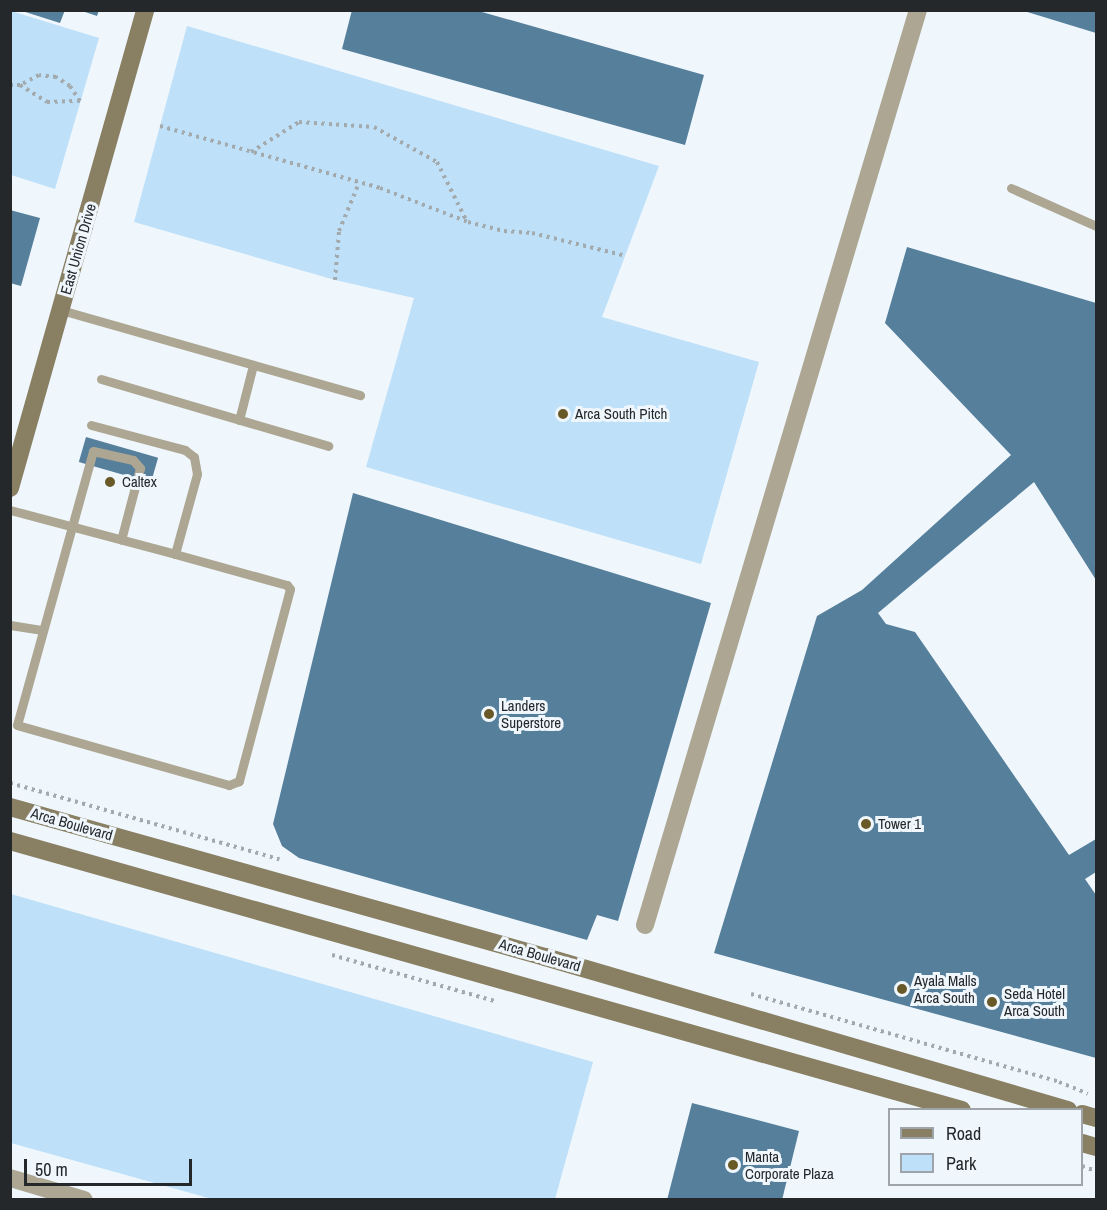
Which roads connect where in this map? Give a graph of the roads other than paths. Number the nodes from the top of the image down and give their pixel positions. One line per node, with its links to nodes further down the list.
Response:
1 (145, 10): 5 (street, East Union Drive)
2 (918, 10): 21 (street)
3 (1011, 188): 4 (lane)
4 (1096, 226)
5 (61, 310): 6 (lane); 12 (street, East Union Drive)
6 (253, 365): 8 (lane); 9 (lane)
7 (101, 379): 9 (lane)
8 (360, 395)
9 (239, 420): 11 (lane)
10 (91, 425): 16 (lane)
11 (328, 446)
12 (10, 488)
13 (10, 510): 14 (lane)
14 (71, 526): 15 (lane); 15 (lane); 18 (lane)
15 (121, 540): 16 (lane)
16 (175, 554): 18 (lane)
17 (10, 625): 18 (lane)
18 (43, 630)
19 (10, 807): 23 (street, Arca Boulevard)
20 (10, 841): 22 (street)
21 (645, 926)
22 (955, 1108)
23 (1061, 1108)
24 (10, 1178): 25 (street)
25 (84, 1200)

